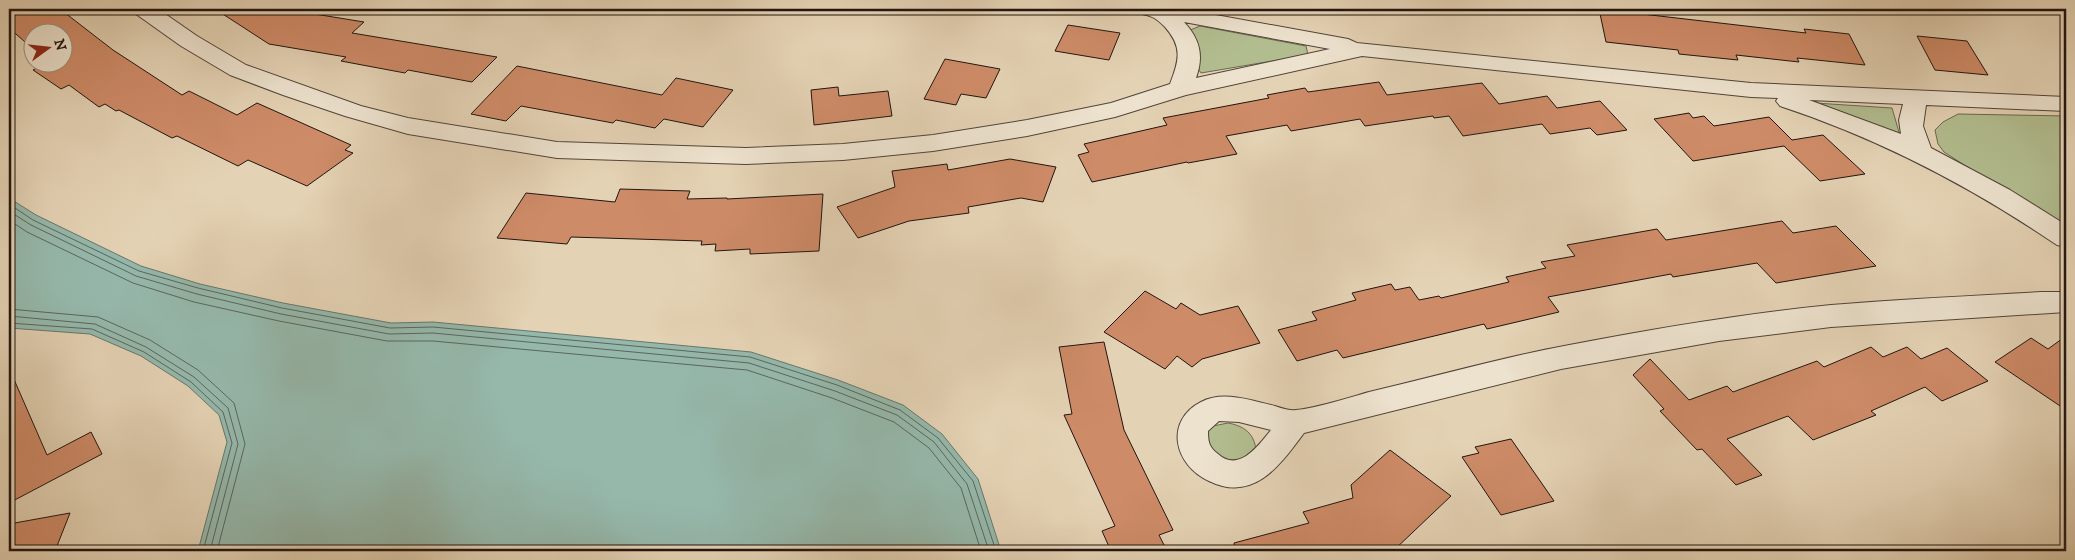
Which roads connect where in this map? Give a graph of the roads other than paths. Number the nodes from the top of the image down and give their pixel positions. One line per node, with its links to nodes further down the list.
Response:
1 (144, 9): 4 (street)
2 (1155, 10): 3 (street); 4 (street)
3 (1362, 49): 4 (street); 5 (street)
4 (1180, 89)
5 (1751, 90): 6 (street); 8 (street)
6 (1918, 98): 7 (street); 8 (street)
7 (2066, 104)
8 (1921, 152): 9 (street)
9 (2066, 238)
10 (2066, 302): 11 (street)
11 (1294, 423)

